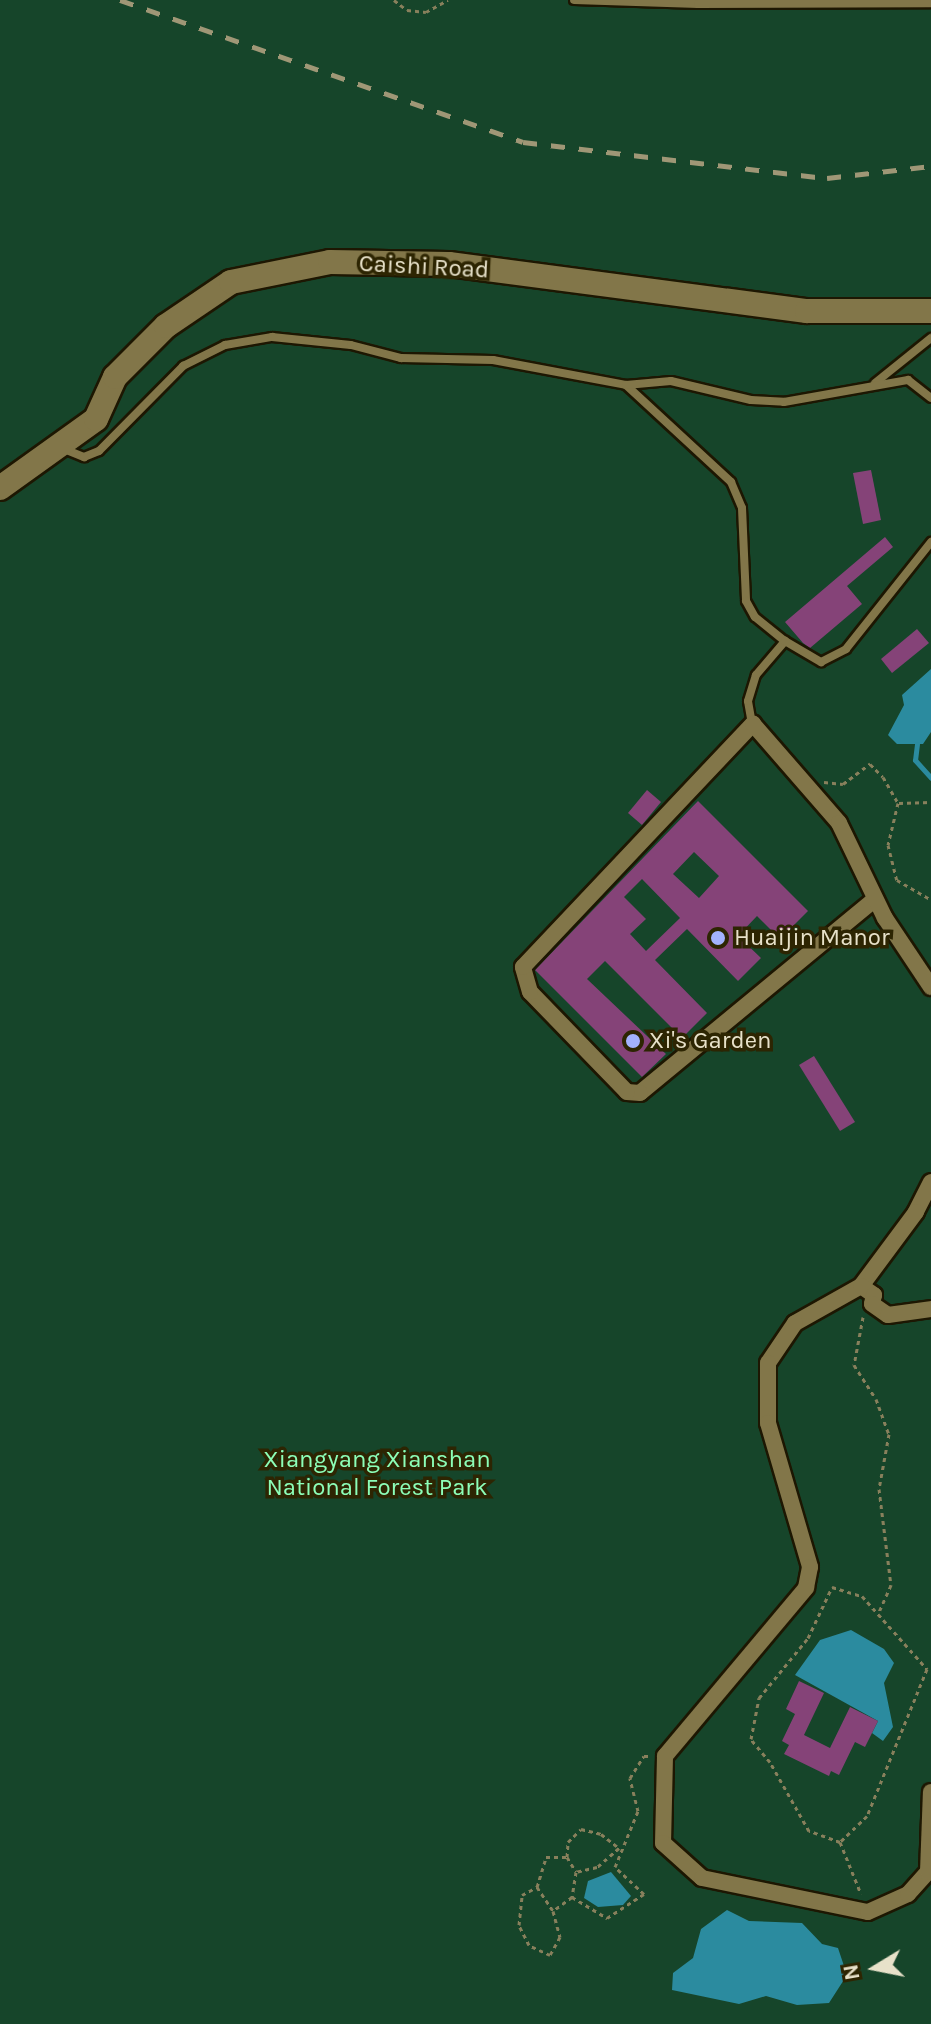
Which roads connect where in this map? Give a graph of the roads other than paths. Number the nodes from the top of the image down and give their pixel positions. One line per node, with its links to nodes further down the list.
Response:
1 (574, 0): 2 (lane)
2 (698, 2): 3 (lane)
3 (931, 3)
4 (931, 311): 9 (street, Caishi Road)
5 (931, 338): 6 (lane)
6 (875, 383): 7 (lane); 8 (lane)
7 (626, 385): 9 (lane); 12 (lane)
8 (931, 398)
9 (60, 447): 10 (street, Caishi Road)
10 (0, 488)
11 (931, 542): 12 (lane)
12 (785, 641): 13 (lane)
13 (753, 724): 14 (street); 14 (street)
14 (874, 900): 15 (street)
15 (931, 987)
16 (931, 1182): 17 (street)
17 (861, 1286): 18 (street); 19 (street)
18 (931, 1309)
19 (931, 1792)

